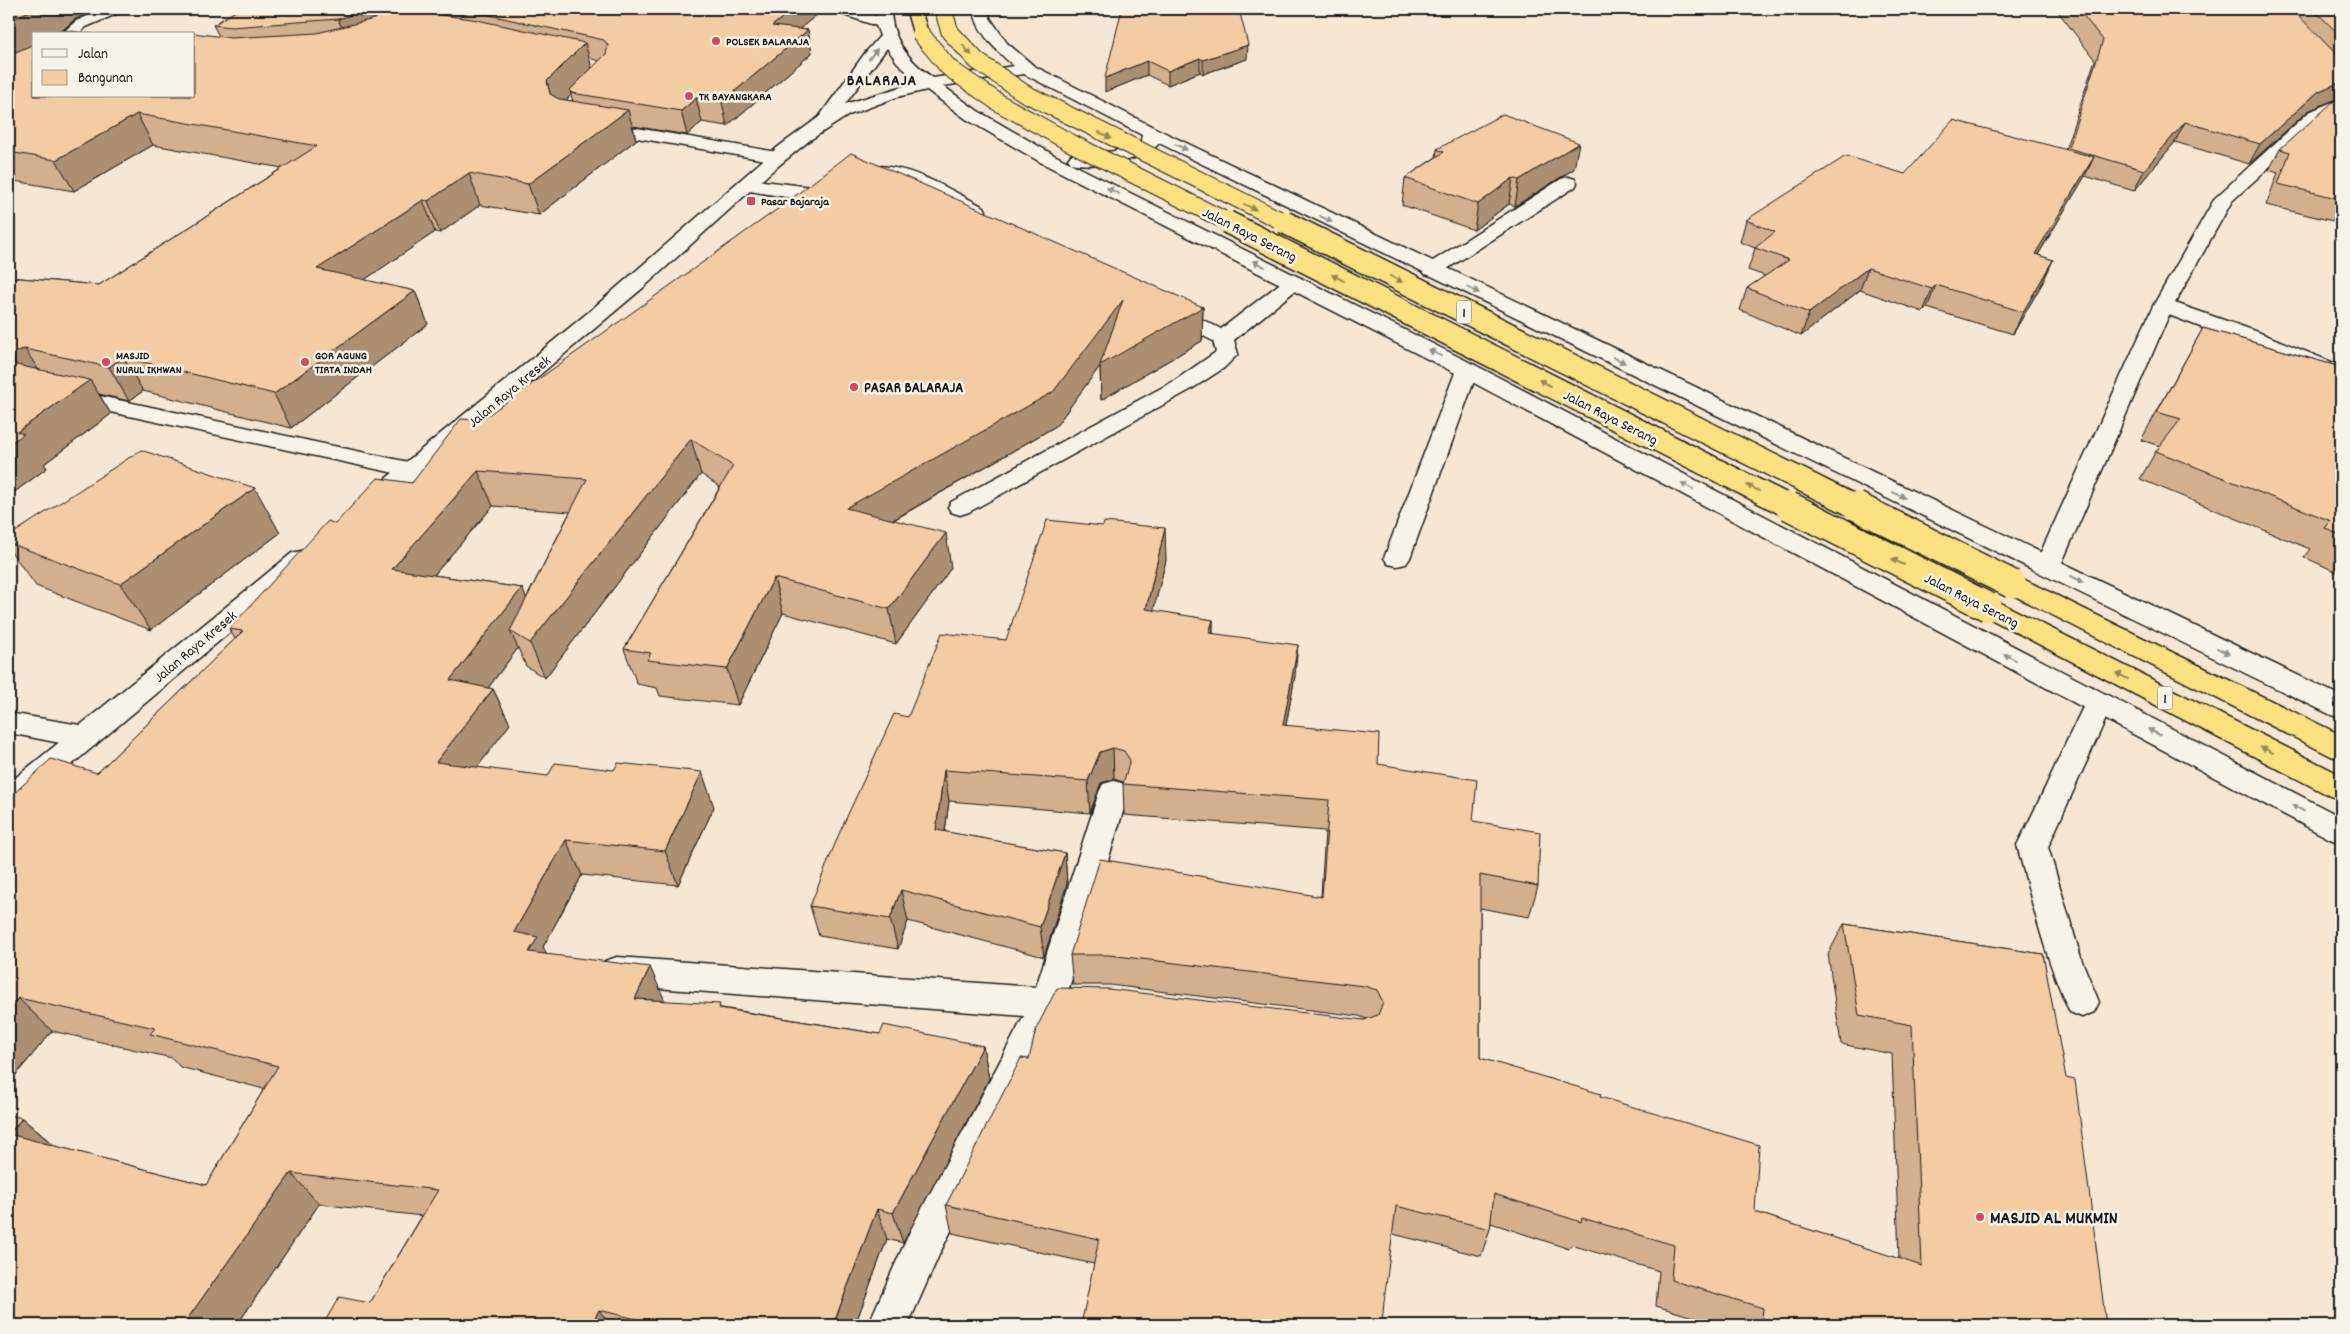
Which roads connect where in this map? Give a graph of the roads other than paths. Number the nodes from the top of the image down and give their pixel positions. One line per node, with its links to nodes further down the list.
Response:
1 (116, 9): 7 (main road)
2 (840, 9): 6 (main road)
3 (914, 9): 40 (highway, Jalan Raya Serang / 1, one-way to 3, bridge)
4 (944, 9): 39 (highway, Jalan Raya Serang / 1, one-way to 39, bridge)
5 (981, 9): 8 (main road)
6 (885, 23): 9 (main road); 11 (main road, one-way to 6)
7 (71, 32)
8 (1028, 70): 9 (main road, Jalan Raya Kresek); 13 (main road)
9 (930, 84): 11 (main road, Jalan Raya Kresek); 15 (main road)
10 (2341, 103): 22 (main road)
11 (824, 122): 14 (main road, Jalan Raya Kresek)
12 (582, 124): 14 (main road)
13 (1151, 133): 15 (main road); 19 (main road, one-way to 19)
14 (777, 157): 17 (main road, Jalan Raya Kresek)
15 (1048, 159): 20 (main road, one-way to 15)
16 (1568, 182): 19 (main road)
17 (748, 185): 18 (main road); 27 (main road, Jalan Raya Kresek)
18 (994, 220)
19 (1432, 270): 28 (main road, one-way to 28)
20 (1294, 282): 23 (main road); 24 (main road, one-way to 20)
21 (1152, 302): 23 (main road)
22 (2163, 306): 25 (main road); 34 (main road)
23 (1223, 338): 29 (main road)
24 (1467, 370): 32 (main road, one-way to 24); 33 (main road)
25 (2341, 374)
26 (47, 392): 27 (main road)
27 (413, 470): 30 (main road, Jalan Raya Kresek)
28 (1855, 474): 32 (main road); 34 (main road, one-way to 34)
29 (960, 507)
30 (351, 519)
31 (320, 544): 38 (main road, Jalan Raya Kresek)
32 (1808, 550): 35 (main road, one-way to 32)
33 (1397, 558)
34 (2048, 565): 36 (main road, one-way to 36)
35 (2099, 703): 43 (main road, one-way to 35); 46 (main road)
36 (2341, 708)
37 (9, 723): 38 (main road)
38 (86, 737): 42 (main road, Jalan Raya Kresek)
39 (2341, 748)
40 (2341, 788)
41 (1114, 792): 47 (main road)
42 (9, 800)
43 (2341, 830)
44 (585, 968): 47 (main road)
45 (1096, 1001): 47 (main road)
46 (2082, 1002)
47 (1048, 1003): 48 (main road)
48 (888, 1325)

